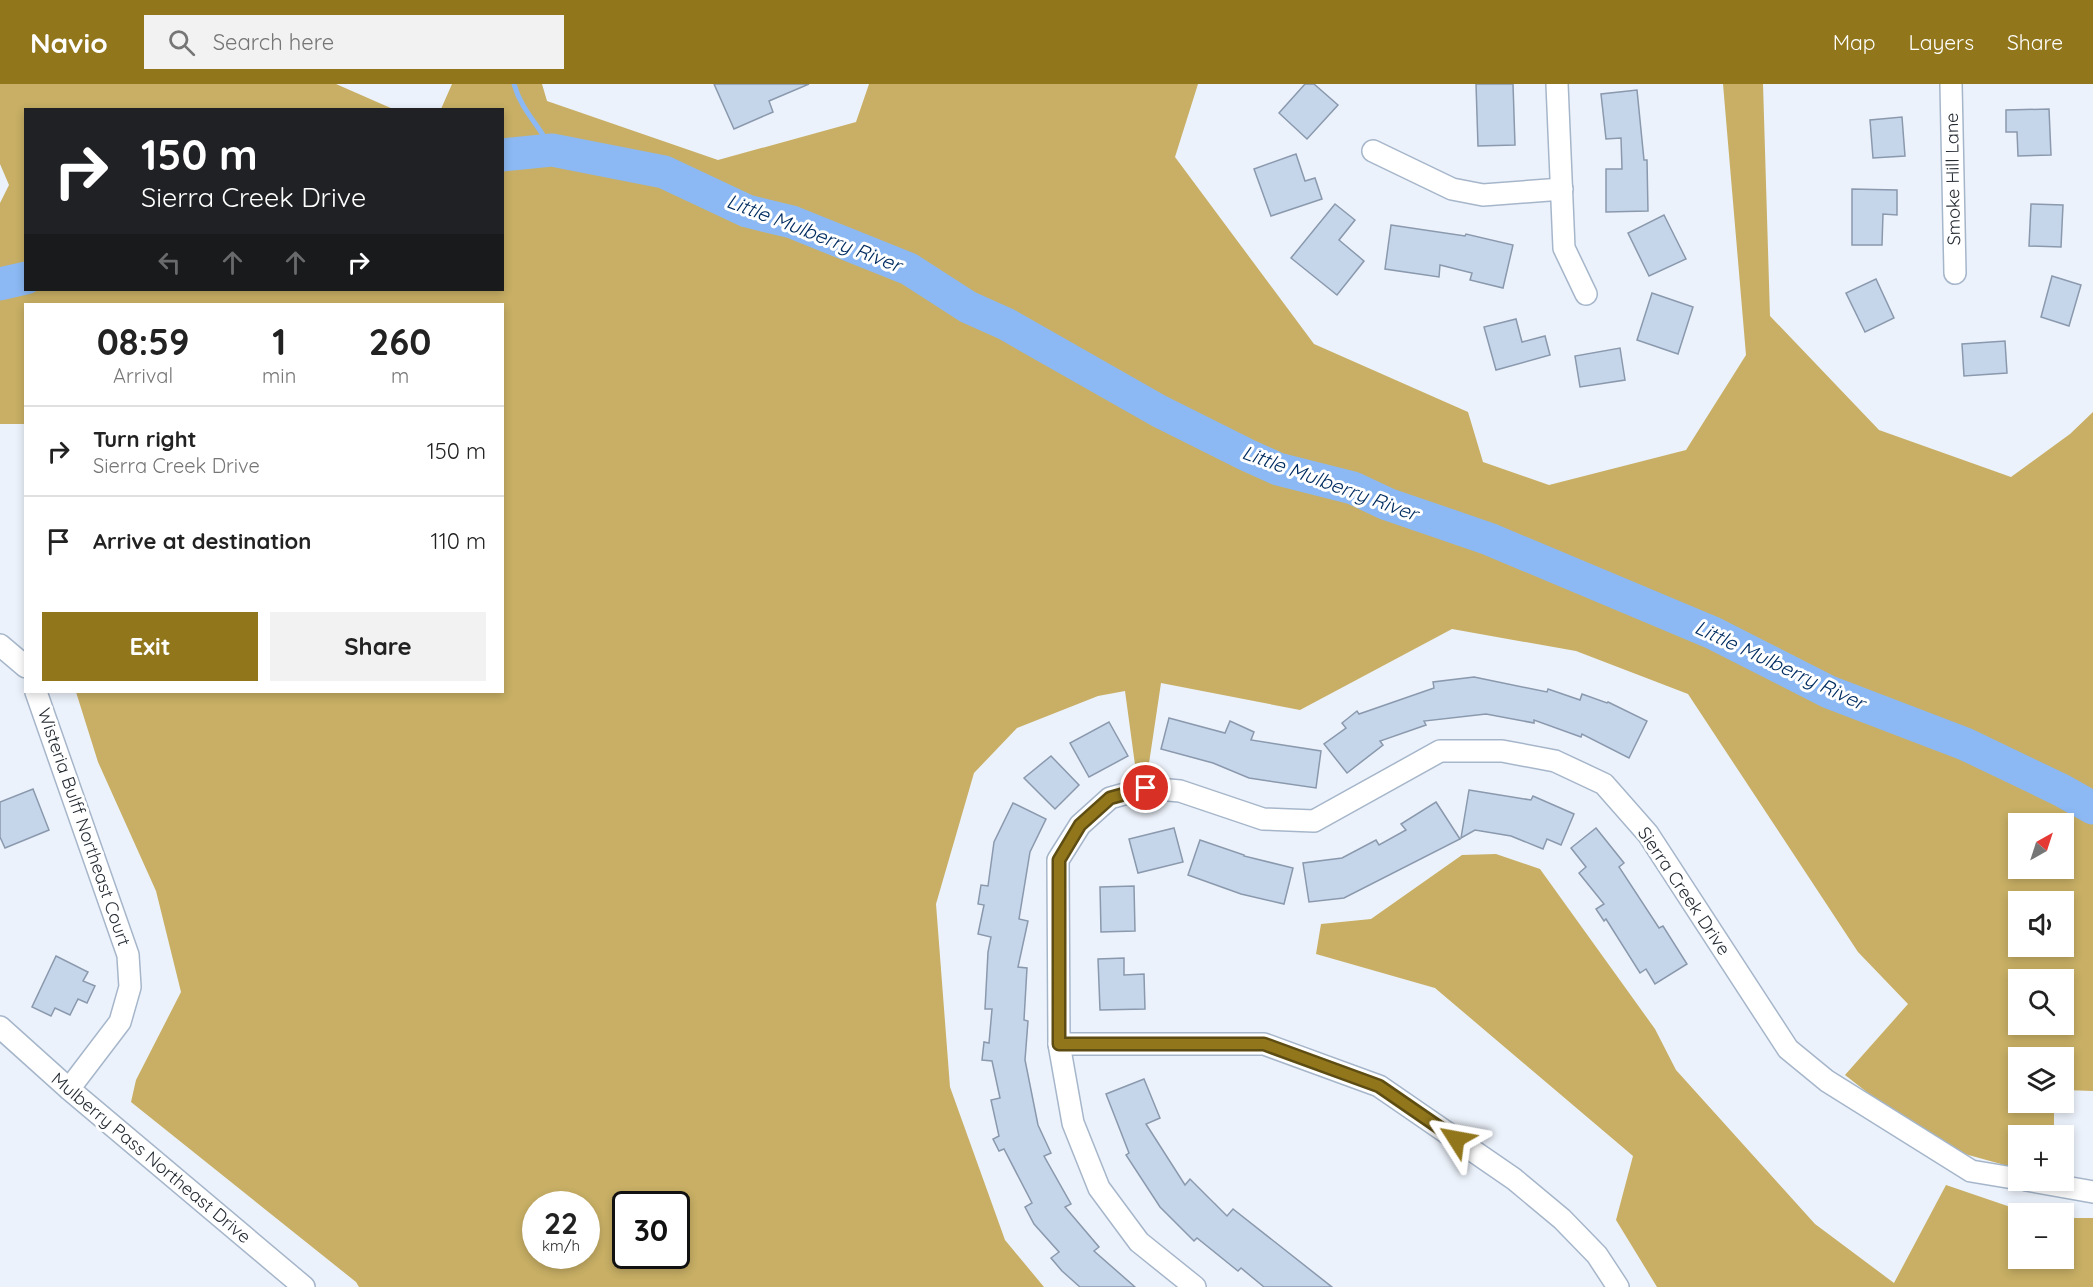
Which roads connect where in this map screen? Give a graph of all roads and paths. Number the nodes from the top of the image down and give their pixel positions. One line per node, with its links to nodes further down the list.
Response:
1 (1557, 84): 4 (street)
2 (1951, 84): 5 (street, Smoke Hill Lane)
3 (1373, 151): 4 (street)
4 (1562, 189): 6 (street)
5 (1955, 273)
6 (1586, 294)
7 (0, 645): 8 (street)
8 (24, 665)
9 (36, 693): 12 (street, Wisteria Bulff Northeast Court)
10 (0, 1027): 12 (street, Mulberry Pass Northeast Drive)
11 (1059, 1044): 13 (street, Sierra Creek Drive); 17 (street, Sierra Creek Drive); 18 (street)
12 (69, 1089): 16 (street, Mulberry Pass Northeast Drive)
13 (2008, 1177)
14 (2074, 1189): 15 (street)
15 (2093, 1192)
16 (304, 1287)
17 (1195, 1287)
18 (1618, 1287)

